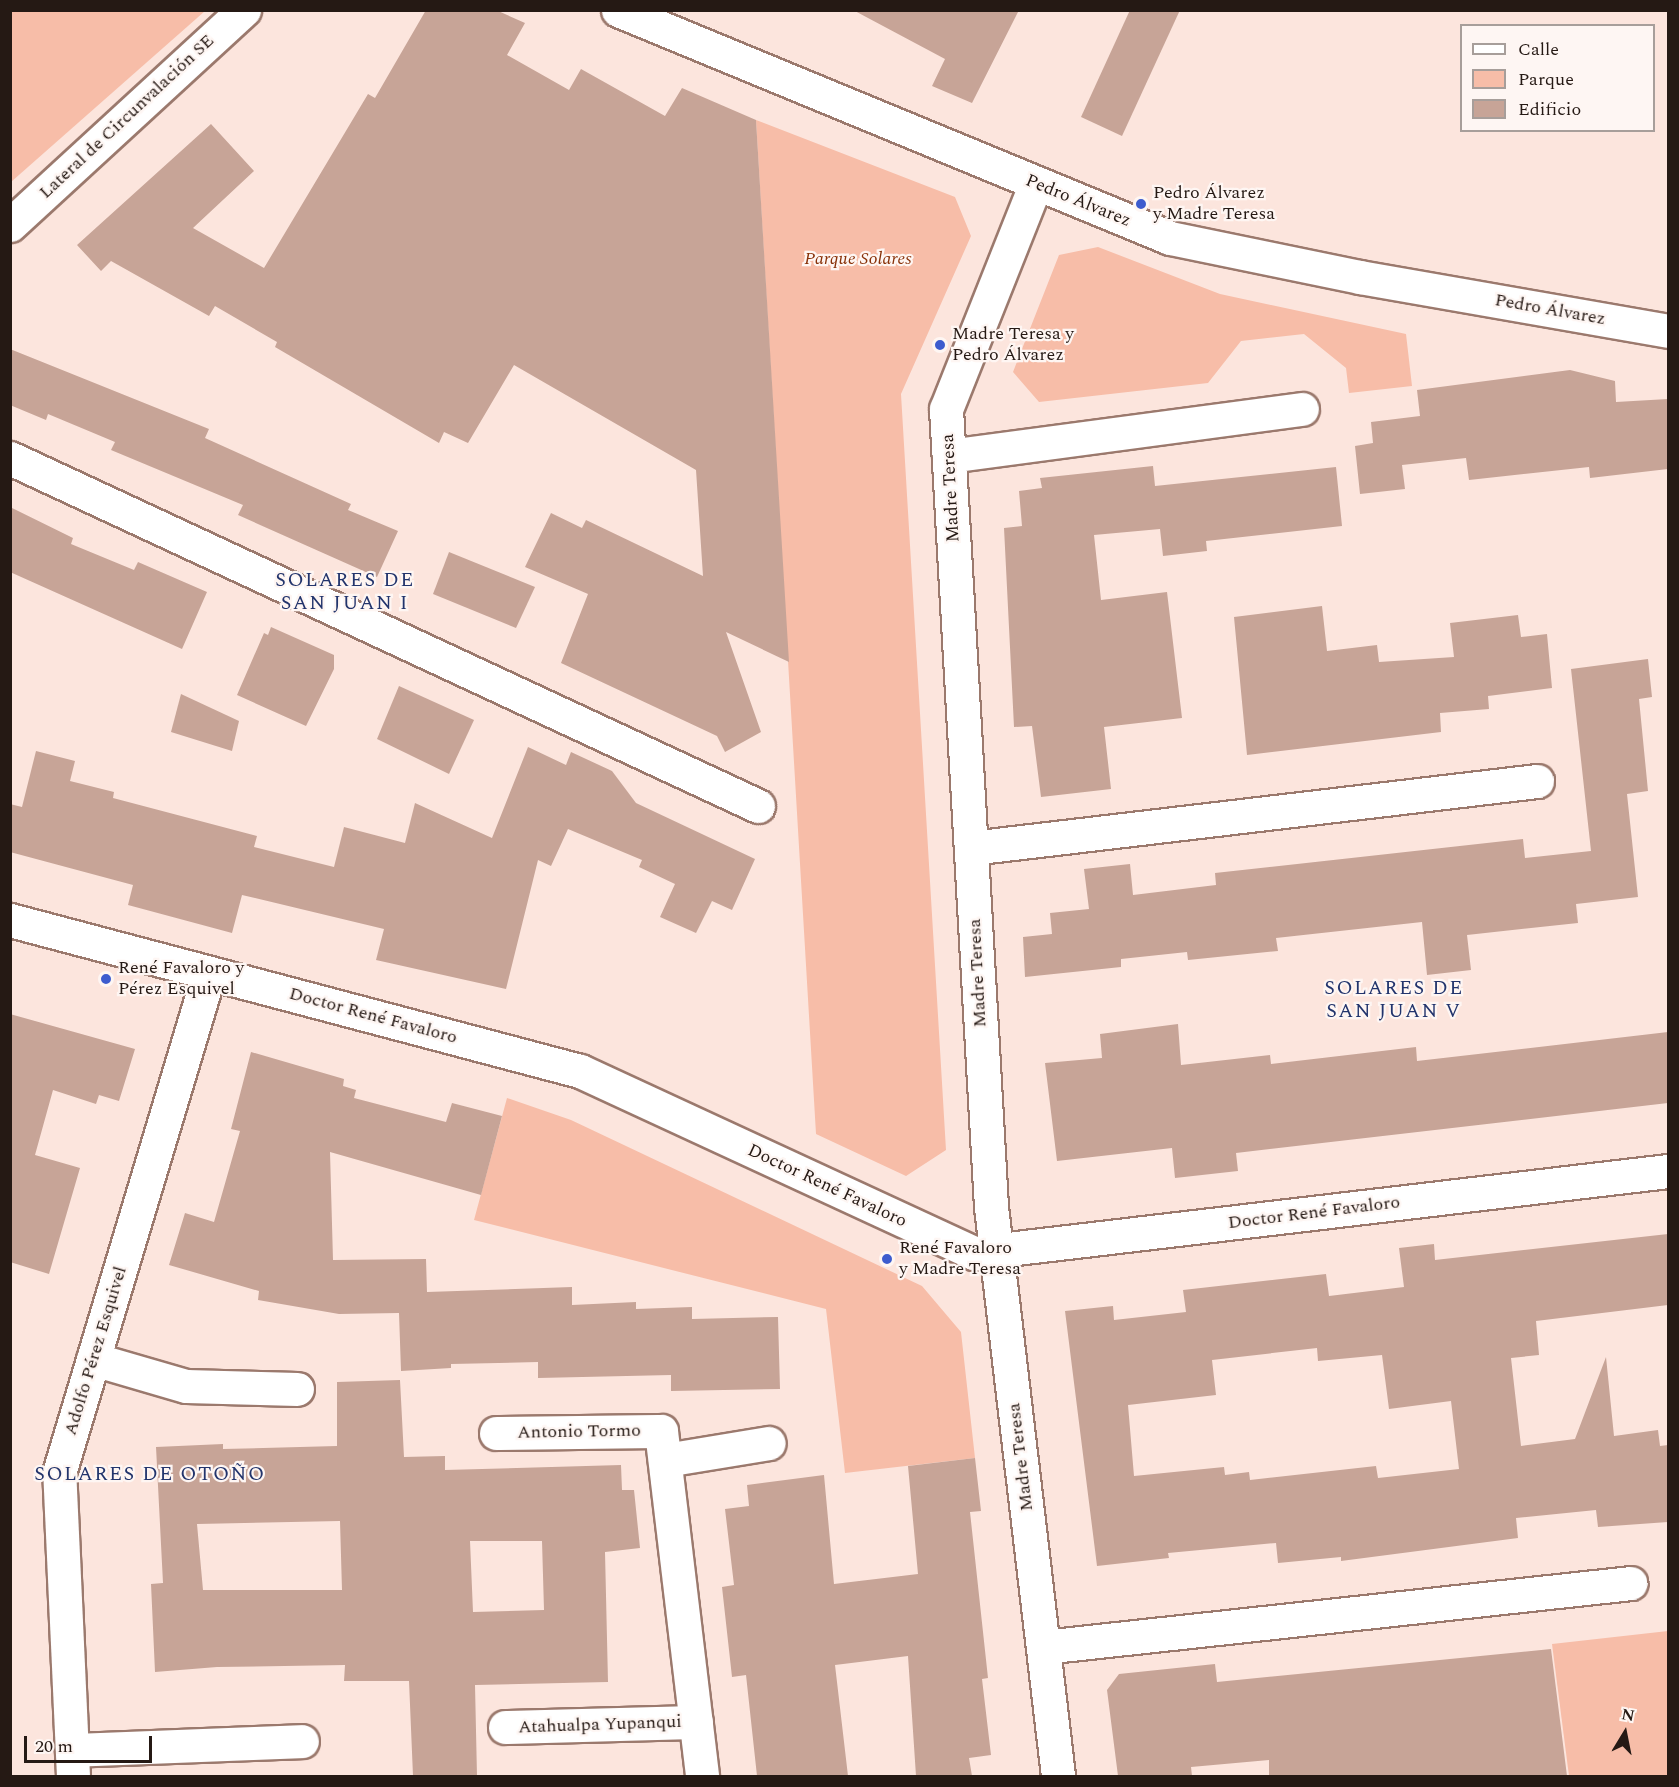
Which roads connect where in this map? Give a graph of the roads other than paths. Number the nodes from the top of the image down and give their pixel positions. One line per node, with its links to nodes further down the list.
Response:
1 (244, 10): 4 (street, Lateral de Circunvalación SE)
2 (618, 10): 3 (street, Pedro Álvarez)
3 (1036, 183): 5 (street, Pedro Álvarez); 7 (street, Madre Teresa)
4 (10, 225)
5 (1668, 331)
6 (1302, 409): 7 (street)
7 (949, 456): 11 (street, Madre Teresa)
8 (10, 458): 10 (street)
9 (1537, 781): 11 (street)
10 (758, 806)
11 (971, 848): 15 (street, Madre Teresa)
12 (10, 920): 13 (street, Doctor René Favaloro)
13 (208, 973): 15 (street, Doctor René Favaloro); 16 (street, Adolfo Pérez Esquivel)
14 (1668, 1171): 15 (street, Doctor René Favaloro)
15 (996, 1251): 22 (street, Madre Teresa)
16 (93, 1359): 17 (street); 26 (street, Adolfo Pérez Esquivel)
17 (297, 1389)
18 (496, 1433): 20 (street, Antonio Tormo)
19 (769, 1443): 20 (street, Antonio Tormo)
20 (663, 1446): 23 (street)
21 (1631, 1583): 22 (street)
22 (1043, 1647): 28 (street, Madre Teresa)
23 (696, 1722): 24 (street, Atahualpa Yupanqui); 27 (street)
24 (505, 1727)
25 (302, 1741): 26 (street)
26 (72, 1763)
27 (702, 1776)
28 (1058, 1776)

